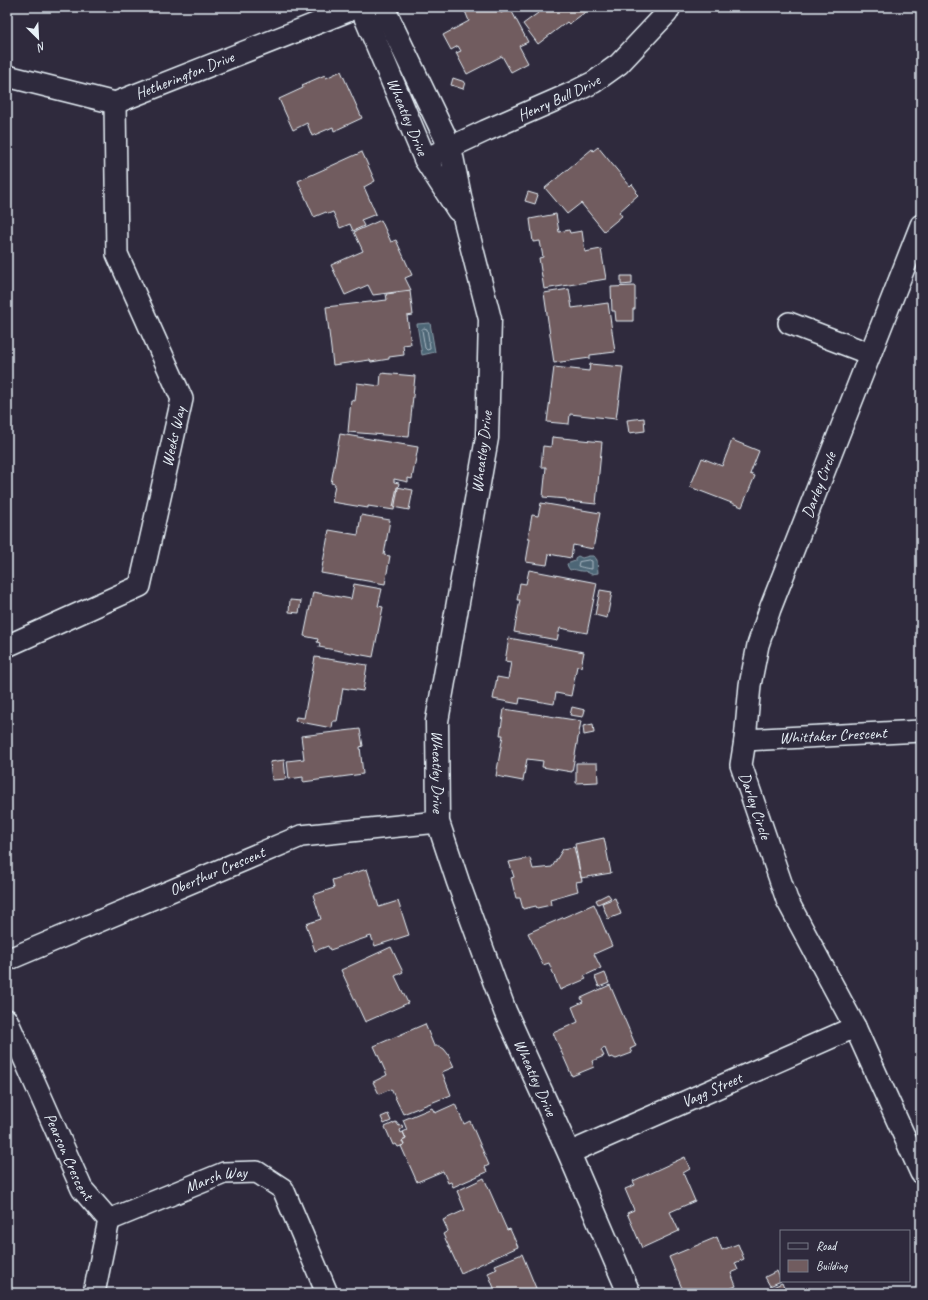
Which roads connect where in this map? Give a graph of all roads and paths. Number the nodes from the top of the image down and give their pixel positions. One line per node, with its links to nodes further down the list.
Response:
1 (360, 7): 5 (street, Hetherington Drive); 7 (street, Wheatley Drive)
2 (383, 7): 6 (street, Wheatley Drive)
3 (670, 7): 6 (street, Henry Bull Drive)
4 (7, 76): 5 (street, Hetherington Drive)
5 (116, 103): 12 (street, Weeks Way)
6 (450, 147): 7 (street, Henry Bull Drive); 8 (street, Wheatley Drive)
7 (425, 159): 8 (street, Wheatley Drive)
8 (465, 221): 15 (street, Wheatley Drive)
9 (921, 225): 11 (street, Darley Circle)
10 (789, 323): 11 (street)
11 (870, 354): 14 (street, Darley Circle)
12 (7, 646)
13 (921, 730): 14 (street, Whittaker Crescent)
14 (745, 740): 18 (street, Darley Circle)
15 (438, 822): 16 (street, Oberthur Crescent); 19 (street, Wheatley Drive)
16 (7, 960)
17 (7, 1020): 21 (street, Pearson Crescent)
18 (855, 1027): 19 (street, Vagg Street); 20 (street, Darley Circle)
19 (569, 1152): 24 (street, Wheatley Drive)
20 (921, 1173)
21 (109, 1220): 22 (street); 23 (street, Marsh Way)
22 (94, 1293)
23 (327, 1293)
24 (629, 1293)

